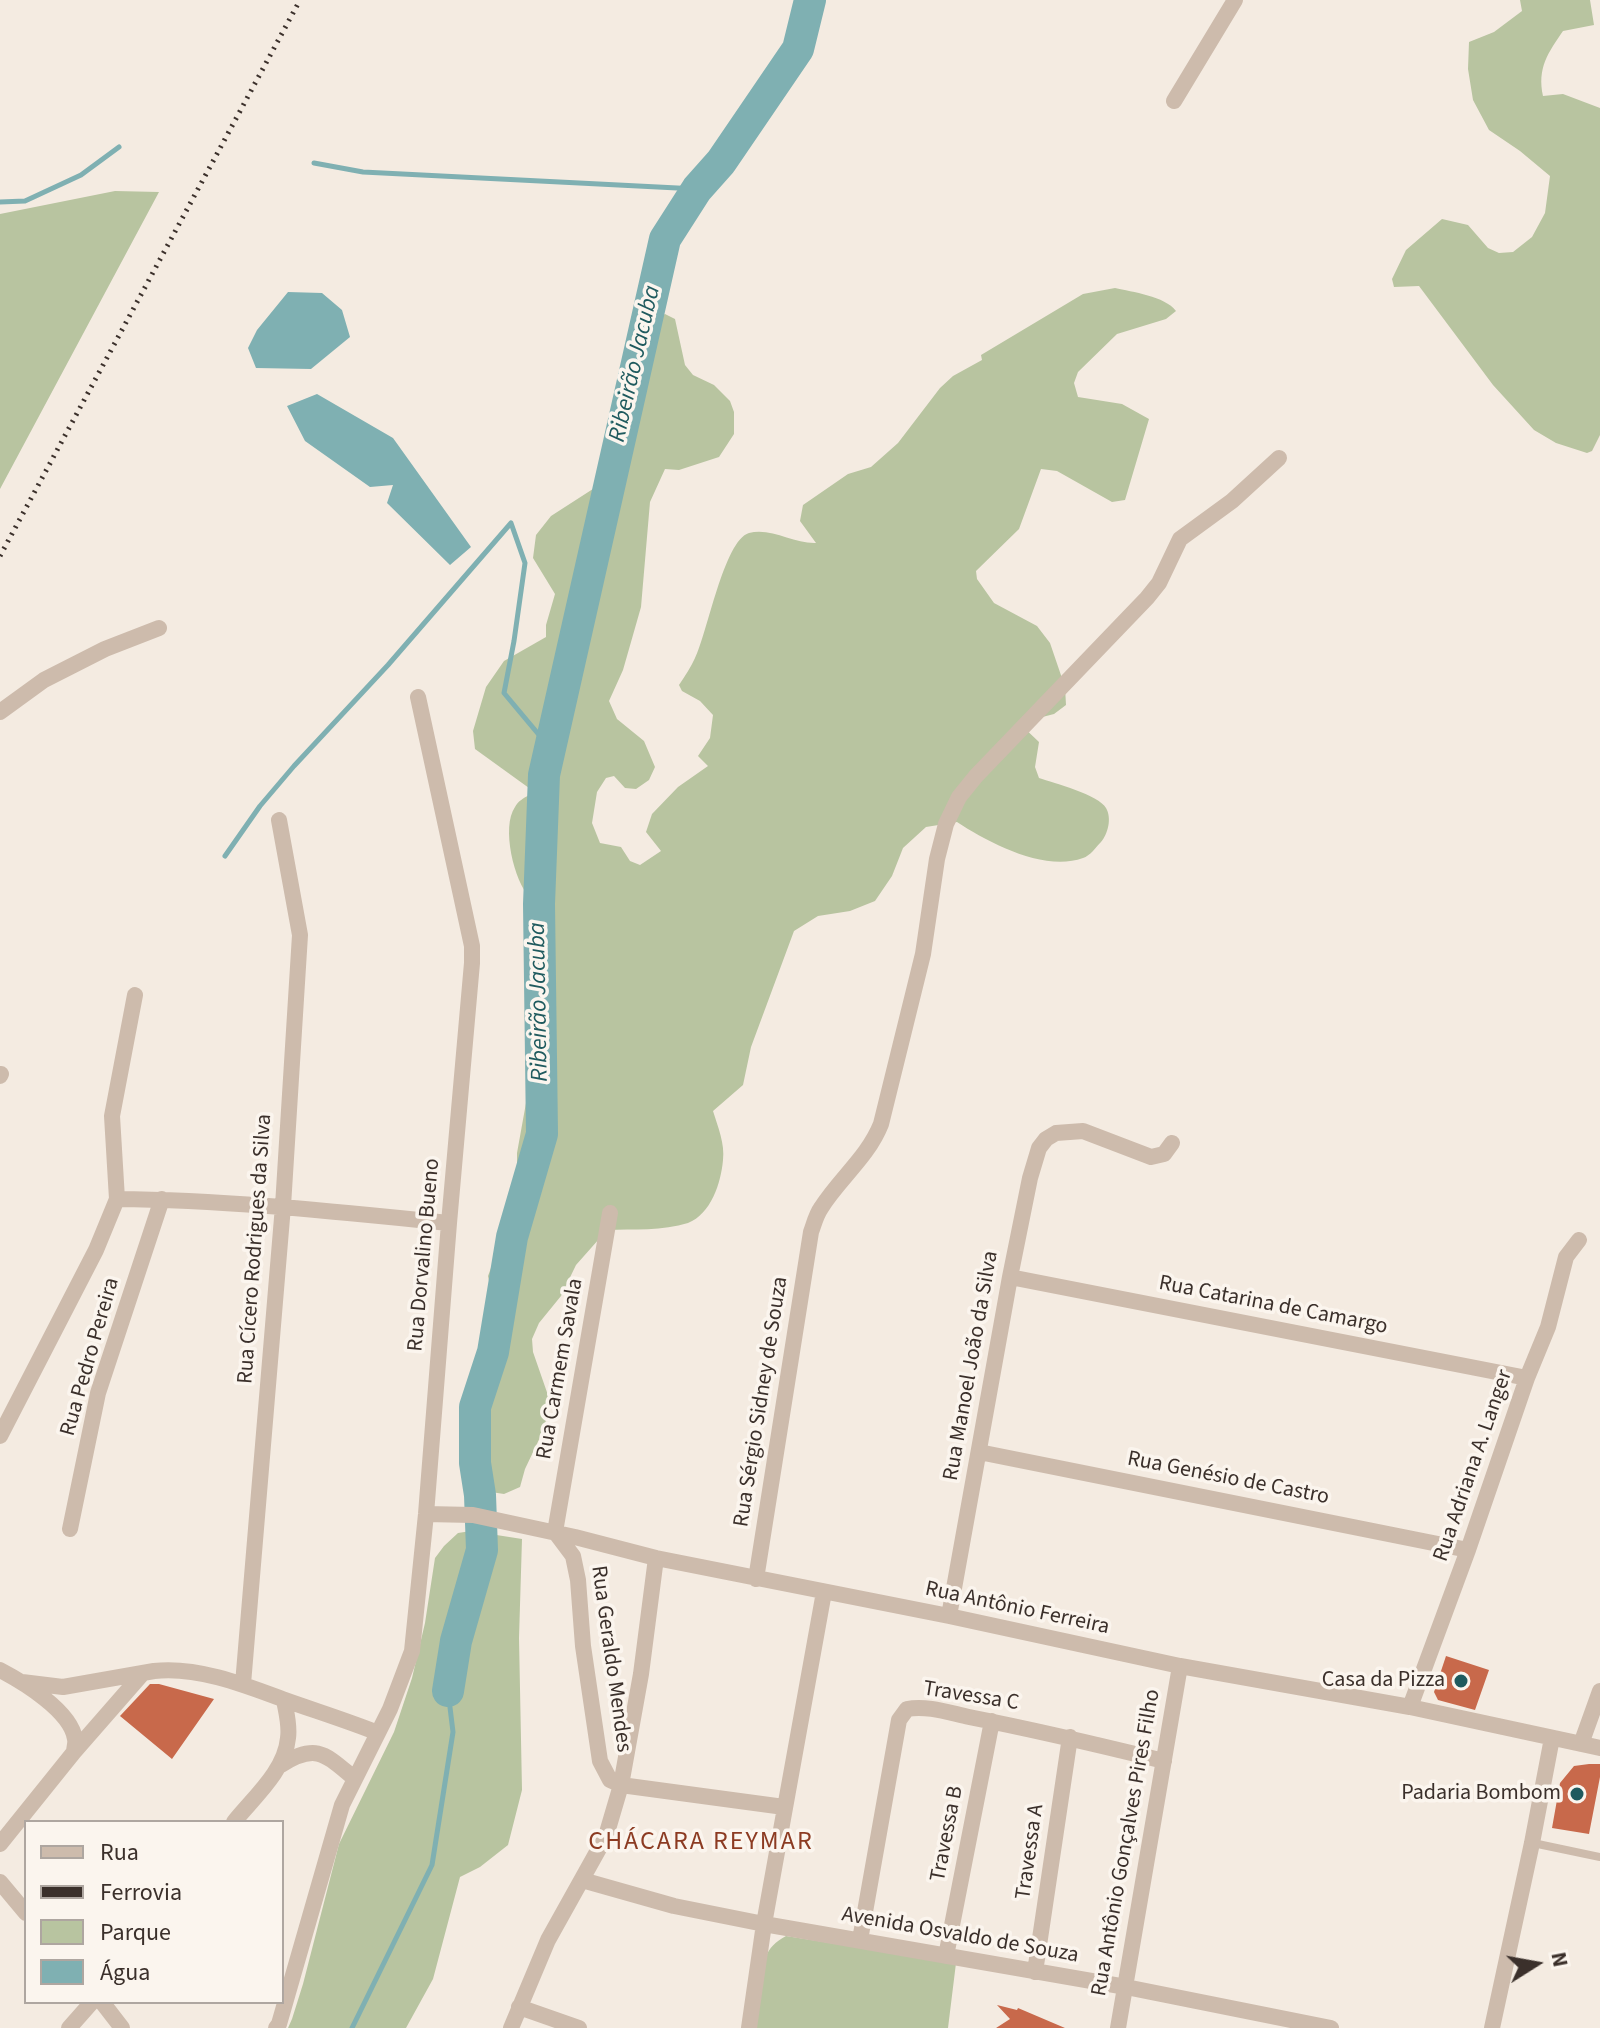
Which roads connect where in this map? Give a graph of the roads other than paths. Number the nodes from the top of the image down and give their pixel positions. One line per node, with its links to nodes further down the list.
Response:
1 (1235, 0): 2 (street)
2 (1174, 101)
3 (1279, 458): 25 (street, Rua Sérgio Sidney de Souza)
4 (159, 628): 6 (street)
5 (418, 697): 14 (street, Rua Dorvalino Bueno)
6 (0, 712)
7 (279, 820): 12 (street, Rua Cícero Rodrigues da Silva)
8 (135, 995): 10 (street)
9 (1172, 1143): 16 (street, Rua Manoel João da Silva)
10 (117, 1199): 11 (street); 18 (street)
11 (162, 1199): 12 (street); 21 (street, Rua Pedro Pereira)
12 (283, 1206): 14 (street); 32 (street, Rua Cícero Rodrigues da Silva)
13 (610, 1213): 22 (street, Rua Carmem Savala)
14 (449, 1223): 20 (street, Rua Dorvalino Bueno)
15 (1579, 1240): 17 (street, Rua Adriana A. Langer)
16 (1010, 1277): 17 (street, Rua Catarina de Camargo); 19 (street, Rua Manoel João da Silva)
17 (1527, 1378): 23 (street, Rua Adriana A. Langer)
18 (0, 1436)
19 (979, 1452): 23 (street, Rua Genésio de Castro); 27 (street, Rua Manoel João da Silva)
20 (426, 1514): 22 (street, Rua Antônio Ferreira); 37 (street, Rua Dorvalino Bueno)
21 (70, 1529)
22 (555, 1532): 24 (street, Rua Antônio Ferreira); 46 (street, Rua Geraldo Mendes)
23 (1468, 1550): 35 (street, Rua Adriana A. Langer)
24 (656, 1558): 25 (street, Rua Antônio Ferreira); 46 (street)
25 (756, 1579): 26 (street, Rua Antônio Ferreira)
26 (824, 1592): 27 (street, Rua Antônio Ferreira); 47 (street)
27 (949, 1616): 28 (street, Rua Antônio Ferreira)
28 (1180, 1666): 35 (street, Rua Antônio Ferreira); 43 (street, Rua Antônio Gonçalves Pires Filho)
29 (0, 1670): 31 (street)
30 (143, 1673): 31 (street); 32 (street); 42 (street)
31 (22, 1682): 42 (street)
32 (243, 1684): 34 (street)
33 (1600, 1691): 40 (street)
34 (284, 1700): 37 (street); 44 (street)
35 (1410, 1707): 39 (street, Rua Antônio Ferreira)
36 (992, 1721): 38 (street, Travessa C); 56 (street, Travessa C); 57 (street, Travessa B)
37 (378, 1733): 45 (street, Rua Dorvalino Bueno)
38 (1070, 1737): 43 (street, Travessa C); 58 (street, Travessa A)
39 (1552, 1738): 40 (street, Rua Antônio Ferreira); 49 (street)
40 (1581, 1744): 41 (street, Rua Antônio Ferreira)
41 (1600, 1748)
42 (74, 1752): 50 (street)
43 (1164, 1761): 59 (street, Rua Antônio Gonçalves Pires Filho)
44 (281, 1765): 45 (street); 48 (street)
45 (355, 1779): 65 (street, Rua Dorvalino Bueno)
46 (621, 1785): 47 (street); 52 (street, Rua Geraldo Mendes)
47 (784, 1807): 55 (street)
48 (236, 1820)
49 (1532, 1843): 51 (lane); 71 (street)
50 (0, 1844)
51 (1600, 1857)
52 (582, 1880): 55 (street, Avenida Osvaldo de Souza); 62 (street, Rua Geraldo Mendes)
53 (0, 1882): 54 (street)
54 (24, 1911)
55 (764, 1924): 56 (street, Avenida Osvaldo de Souza); 68 (street)
56 (860, 1940): 57 (street, Avenida Osvaldo de Souza)
57 (946, 1956): 58 (street, Avenida Osvaldo de Souza)
58 (1035, 1972): 59 (street, Avenida Osvaldo de Souza)
59 (1126, 1987): 69 (street, Rua Antônio Gonçalves Pires Filho); 70 (street, Avenida Osvaldo de Souza)
60 (90, 2004): 63 (street)
61 (104, 2004): 64 (street)
62 (519, 2007): 66 (street, Rua Geraldo Mendes); 67 (street)
63 (69, 2028)
64 (122, 2028)
65 (276, 2028)
66 (511, 2028)
67 (579, 2028)
68 (749, 2028)
69 (1118, 2028)
70 (1324, 2028)
71 (1492, 2028)

